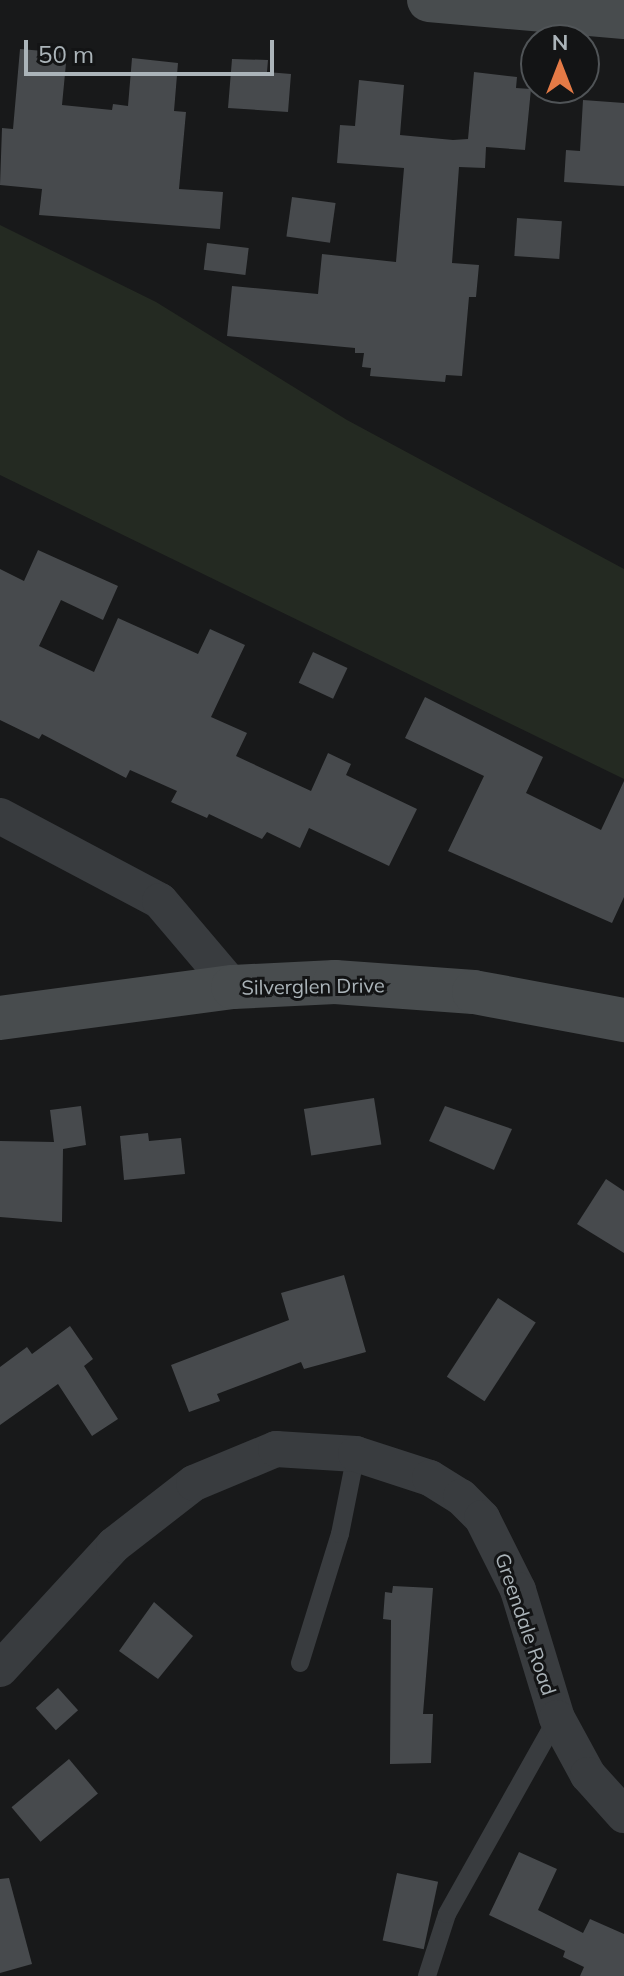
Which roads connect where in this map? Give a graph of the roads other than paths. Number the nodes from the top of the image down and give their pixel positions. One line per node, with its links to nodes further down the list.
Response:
1 (429, 0): 2 (street)
2 (624, 17)
3 (0, 816): 4 (street)
4 (233, 987): 5 (street, Silverglen Drive); 6 (street, Silverglen Drive)
5 (0, 1018)
6 (624, 1020)
7 (356, 1454): 8 (lane); 9 (street, Greendale Road); 10 (street, Greendale Road)
8 (300, 1663)
9 (0, 1669)
10 (557, 1718): 11 (street, Greendale Road); 12 (lane)
11 (624, 1815)
12 (427, 1976)

